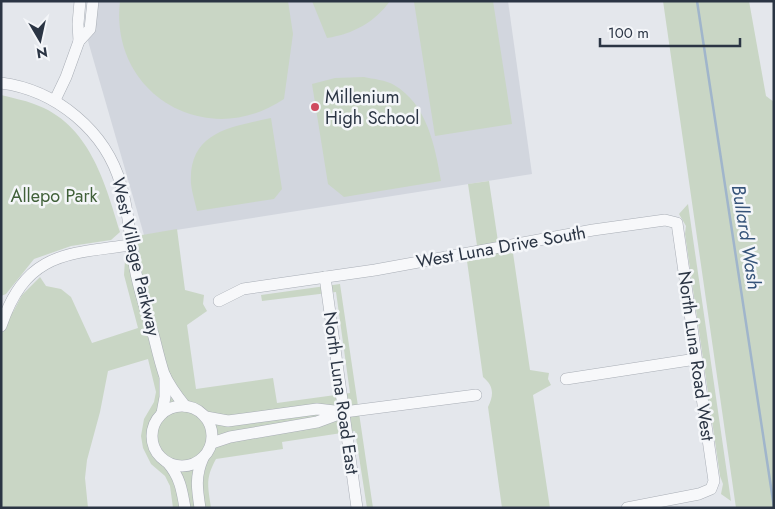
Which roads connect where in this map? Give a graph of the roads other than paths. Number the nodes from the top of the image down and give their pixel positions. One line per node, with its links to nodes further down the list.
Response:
1 (80, 1): 3 (street)
2 (93, 1): 3 (street)
3 (80, 41): 5 (street)
4 (1, 82): 5 (street, West Village Parkway)
5 (55, 100): 7 (street, West Village Parkway)
6 (677, 223): 8 (street, West Luna Drive South); 11 (street, North Luna Road West)
7 (131, 245): 10 (street); 12 (street, West Village Parkway)
8 (325, 277): 9 (street, West Luna Drive South); 16 (street, North Luna Road East)
9 (219, 301)
10 (1, 326)
11 (696, 359): 13 (street); 25 (street, North Luna Road West)
12 (165, 374): 15 (street, West Village Parkway); 17 (street, West Village Parkway)
13 (566, 379)
14 (476, 395): 16 (street)
15 (185, 406): 17 (street); 18 (street)
16 (344, 412): 18 (street); 19 (street); 24 (street, North Luna Road East)
17 (162, 413): 21 (street)
18 (206, 417): 19 (street)
19 (212, 443): 20 (street)
20 (203, 458): 21 (street); 23 (street)
21 (168, 463): 22 (street)
22 (185, 508)
23 (200, 508)
24 (357, 508)
25 (627, 508)

